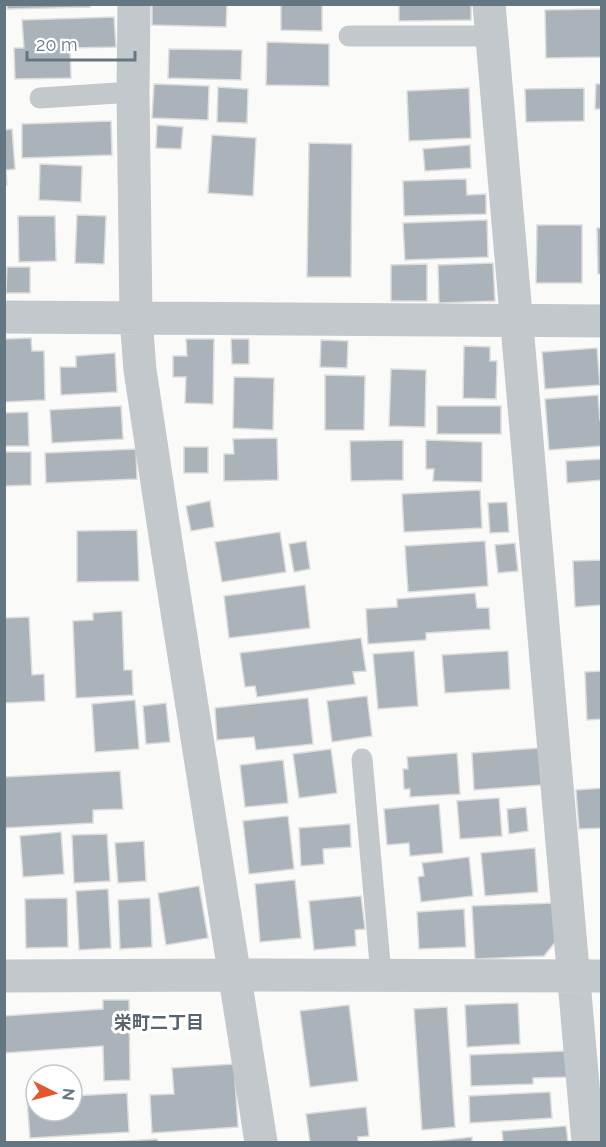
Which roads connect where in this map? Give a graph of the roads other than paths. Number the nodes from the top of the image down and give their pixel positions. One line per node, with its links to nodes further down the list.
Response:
1 (134, 4): 5 (street)
2 (489, 4): 4 (street)
3 (349, 36): 4 (lane)
4 (491, 36): 9 (street)
5 (133, 92): 6 (lane); 8 (street)
6 (40, 98)
7 (4, 317): 8 (street)
8 (136, 318): 9 (street); 12 (street)
9 (515, 320): 10 (street); 14 (street)
10 (602, 321)
11 (363, 759): 13 (lane)
12 (235, 975): 13 (street); 15 (street); 16 (street)
13 (381, 975): 14 (street)
14 (587, 975): 17 (street)
15 (4, 976)
16 (261, 1143)
17 (588, 1143)

